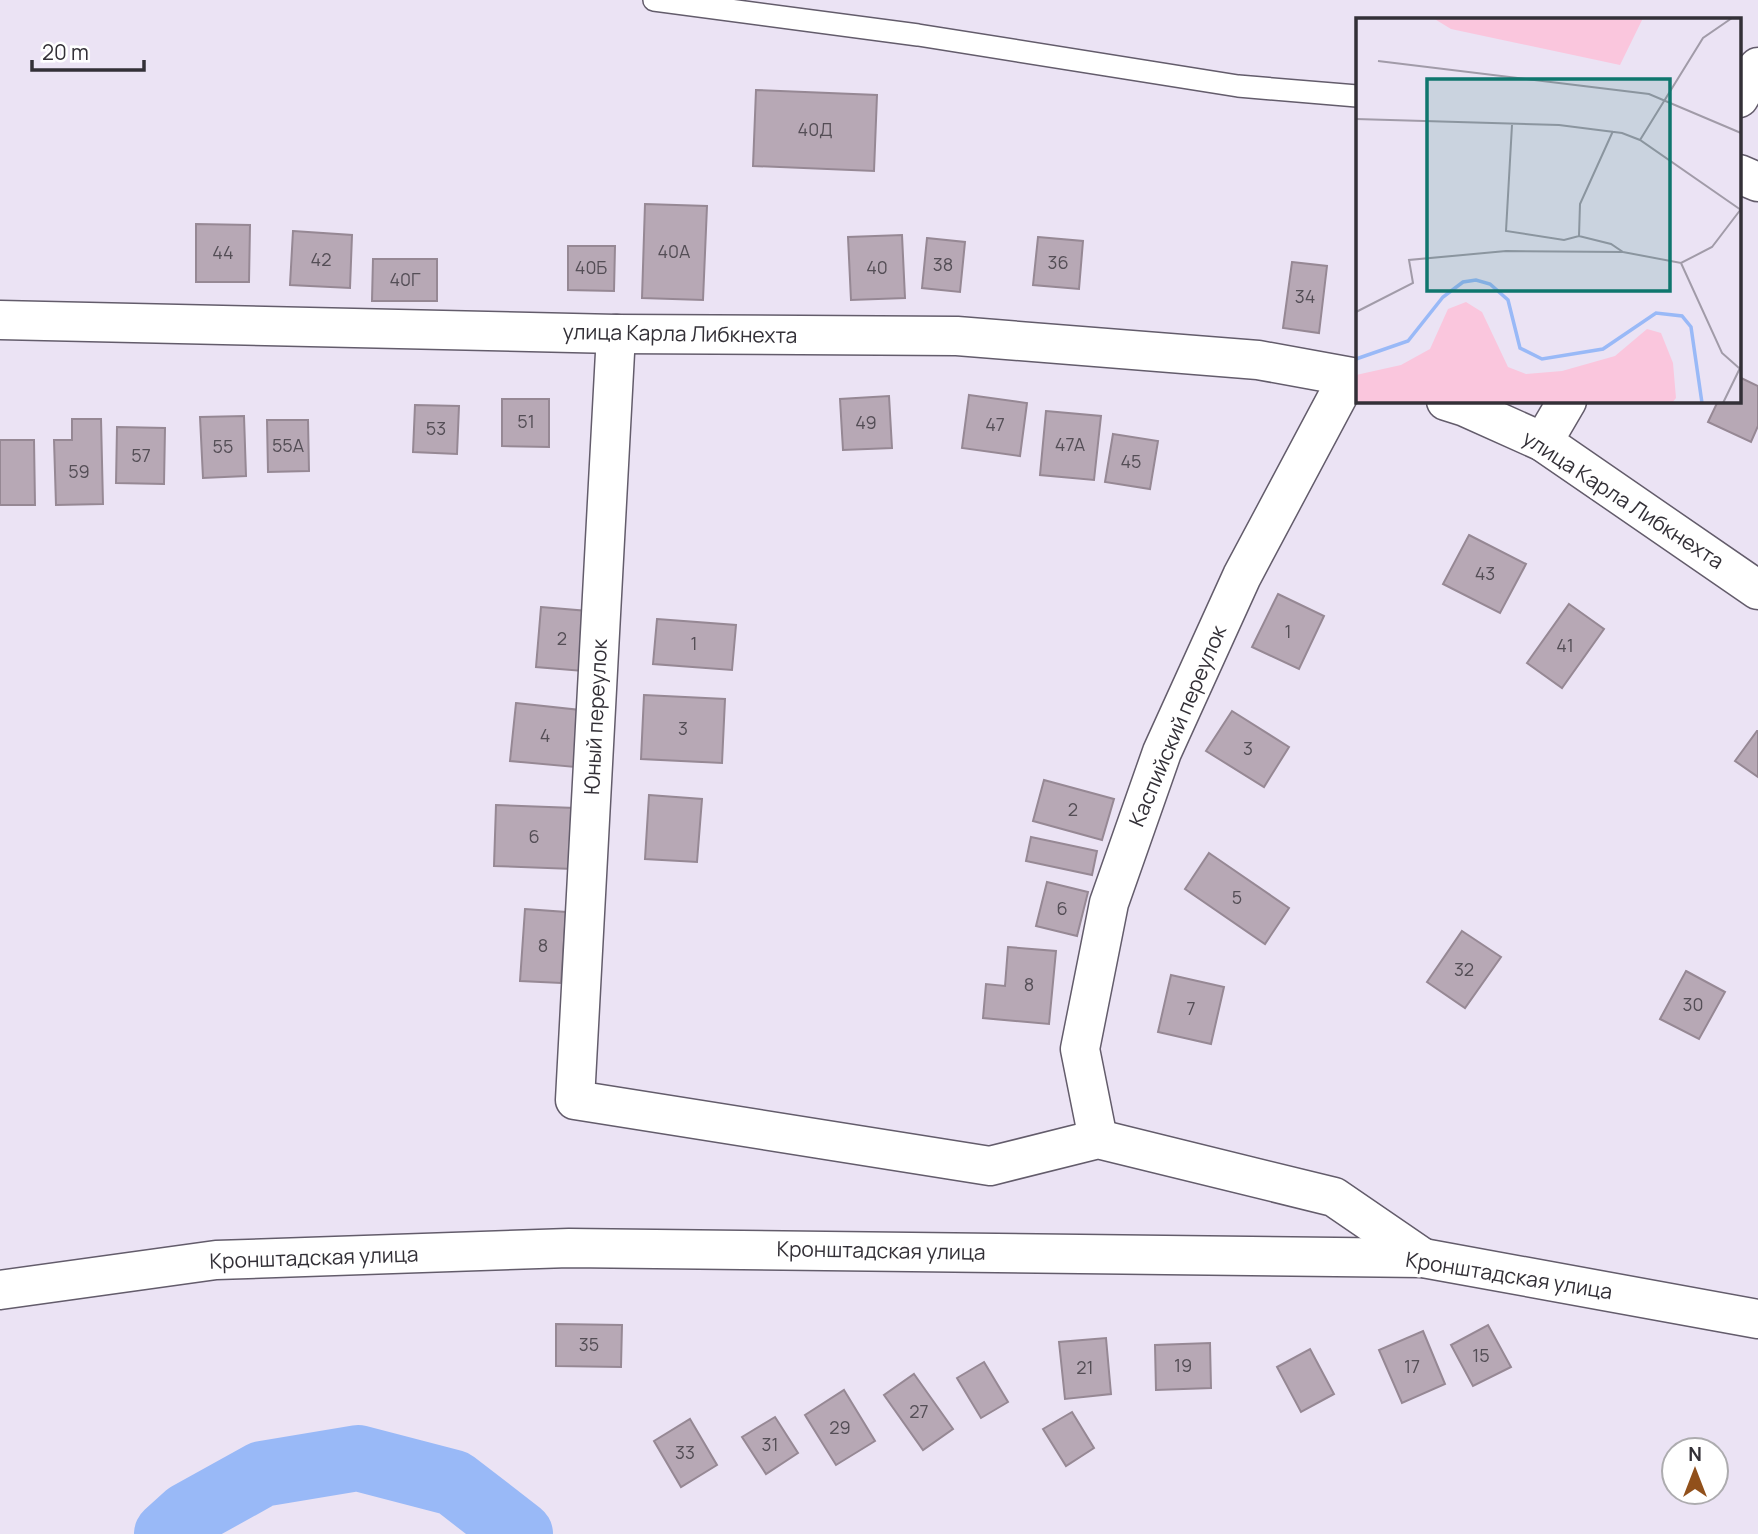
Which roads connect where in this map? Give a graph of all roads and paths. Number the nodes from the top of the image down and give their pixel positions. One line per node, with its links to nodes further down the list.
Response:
1 (654, 0): 3 (lane)
2 (1758, 67): 4 (street)
3 (1356, 96)
4 (1740, 96)
5 (1740, 174): 6 (street)
6 (1758, 182)
7 (0, 320): 8 (street, улица Карла Либкнехта)
8 (616, 334): 9 (street, улица Карла Либкнехта); 14 (street, Юный переулок)
9 (1353, 378): 14 (street, Каспийский переулок)
10 (1449, 402): 12 (street, улица Карла Либкнехта)
11 (1566, 402): 12 (street)
12 (1543, 442): 13 (street, улица Карла Либкнехта)
13 (1758, 590)
14 (1098, 1139): 15 (street)
15 (1423, 1258): 16 (street, Кронштадская улица); 17 (street, Кронштадская улица)
16 (0, 1290)
17 (1758, 1319)

